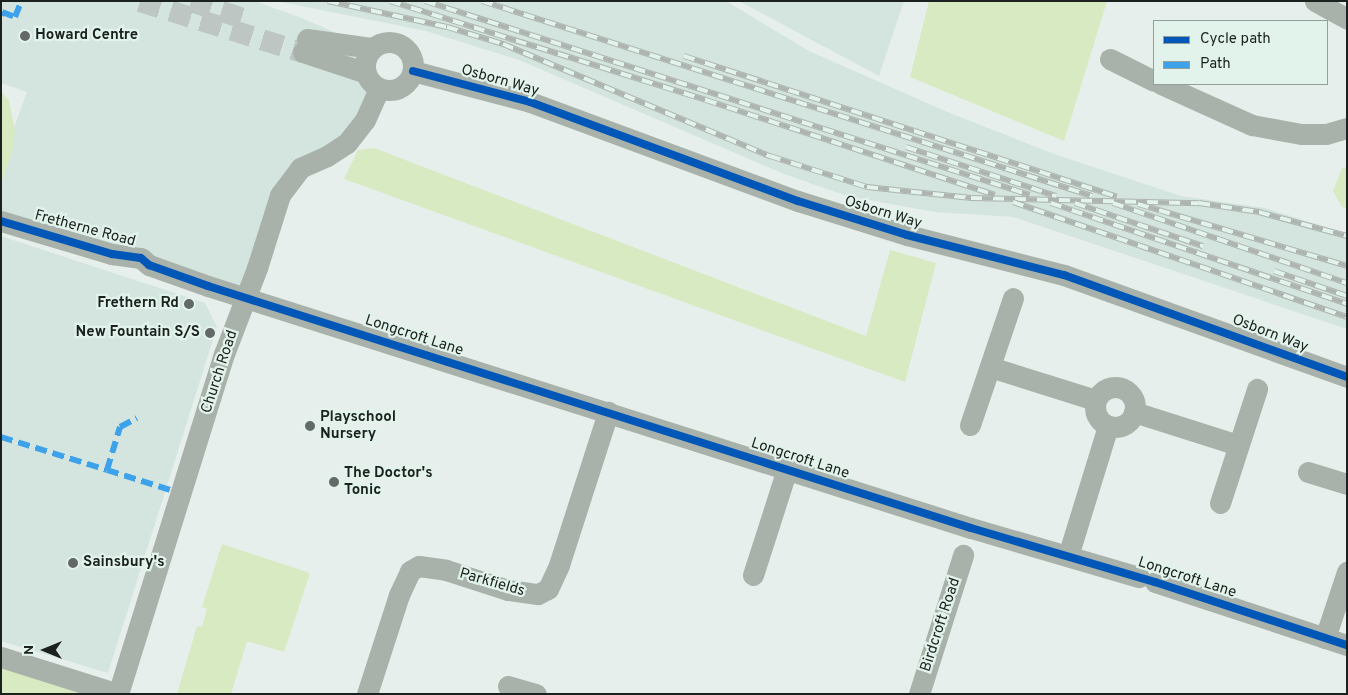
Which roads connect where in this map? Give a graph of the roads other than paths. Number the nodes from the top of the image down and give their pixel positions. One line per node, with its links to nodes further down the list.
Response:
1 (1315, 1): 2 (street)
2 (1347, 19)
3 (372, 48): 5 (street); 7 (street); 7 (street)
4 (1110, 59): 6 (street)
5 (413, 71): 7 (street); 14 (street, Osborn Way)
6 (1153, 80)
7 (372, 81): 11 (street, Church Road)
8 (1163, 85): 9 (street)
9 (1347, 128)
10 (1, 221): 11 (street, Fretherne Road)
11 (245, 297): 17 (street, Longcroft Lane); 34 (street, Church Road)
12 (1013, 298): 13 (street)
13 (990, 367): 16 (street); 19 (street)
14 (1347, 377)
15 (1257, 389): 21 (street)
16 (1096, 400): 18 (street); 20 (street)
17 (608, 412): 22 (street, Longcroft Lane); 35 (street, Parkfields)
18 (1134, 412): 20 (street); 21 (street)
19 (970, 425)
20 (1108, 426): 27 (street)
21 (1238, 445): 25 (street)
22 (787, 469): 27 (street, Longcroft Lane); 29 (street)
23 (1308, 472): 24 (street)
24 (1347, 484)
25 (1220, 503)
26 (963, 556): 37 (street, Birdcroft Road)
27 (1068, 556): 30 (street, Longcroft Lane)
28 (1347, 572): 30 (street)
29 (753, 575)
30 (1325, 638): 31 (street, Longcroft Lane)
31 (1347, 645)
32 (1, 657): 34 (street)
33 (508, 686): 36 (street)
34 (118, 694)
35 (368, 694)
36 (536, 694)
37 (919, 694)

